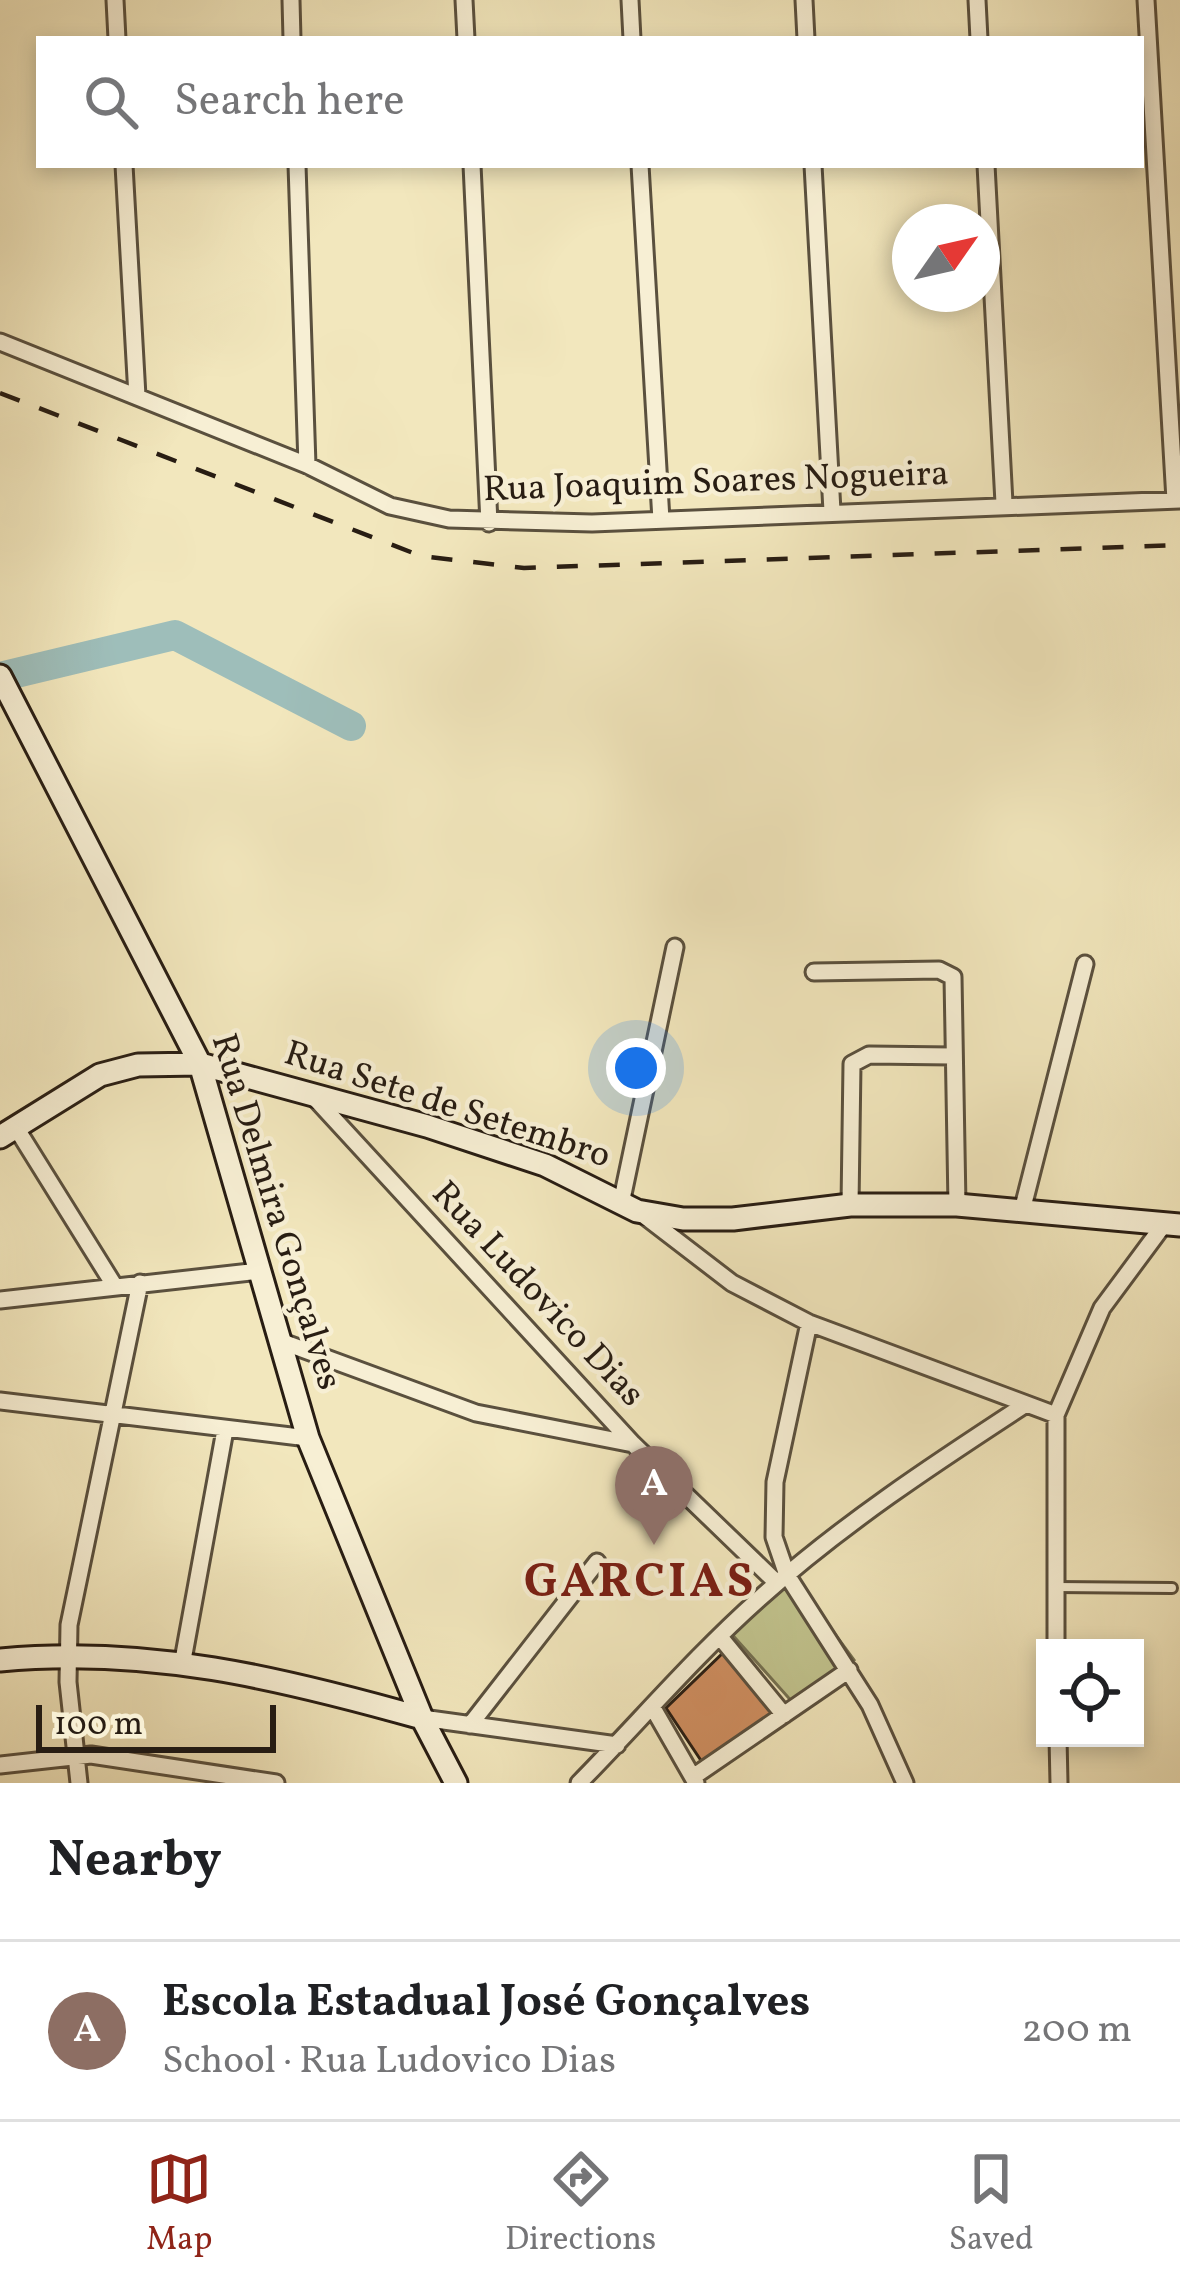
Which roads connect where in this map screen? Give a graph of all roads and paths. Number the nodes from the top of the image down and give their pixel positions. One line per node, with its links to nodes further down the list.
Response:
1 (115, 0): 8 (street)
2 (291, 0): 9 (street)
3 (464, 0): 10 (street)
4 (630, 0): 11 (street)
5 (804, 0): 12 (street)
6 (976, 0): 13 (street)
7 (1146, 0): 23 (street)
8 (118, 36)
9 (292, 36)
10 (466, 36)
11 (632, 36)
12 (806, 36)
13 (979, 36)
14 (124, 168): 21 (street)
15 (297, 168): 22 (street)
16 (472, 168): 27 (street)
17 (640, 168): 26 (street)
18 (813, 168): 25 (street)
19 (986, 168): 24 (street)
20 (0, 342): 21 (street, Rua Joaquim Soares Nogueira)
21 (137, 396): 22 (street, Rua Joaquim Soares Nogueira)
22 (308, 465): 27 (street, Rua Joaquim Soares Nogueira)
23 (1177, 500): 24 (street, Rua Joaquim Soares Nogueira)
24 (1004, 503): 25 (street, Rua Joaquim Soares Nogueira)
25 (832, 511): 26 (street, Rua Joaquim Soares Nogueira)
26 (661, 520): 27 (street, Rua Joaquim Soares Nogueira)
27 (489, 523)
28 (0, 676): 33 (street, Rua Delmira Gonçalves)
29 (675, 947): 36 (street)
30 (1085, 964): 39 (street)
31 (814, 972): 32 (street)
32 (952, 1055): 37 (street); 38 (street)
33 (200, 1064): 34 (street, Rua Sete de Setembro); 35 (street, Rua Sete de Setembro); 41 (street, Rua Delmira Gonçalves)
34 (309, 1092): 36 (street, Rua Sete de Setembro); 53 (street, Rua Ludovico Dias)
35 (8, 1132): 43 (street)
36 (630, 1205): 37 (street); 45 (street, Rua Sete de Setembro)
37 (850, 1205): 38 (street)
38 (957, 1205): 39 (street)
39 (1023, 1207): 40 (street)
40 (1172, 1224): 50 (street)
41 (259, 1271): 42 (street); 46 (street, Rua Delmira Gonçalves)
42 (140, 1283): 43 (street); 49 (street)
43 (114, 1285): 44 (street)
44 (0, 1300)
45 (809, 1323): 48 (street, Rua Sete de Setembro); 55 (street)
46 (280, 1340): 52 (street, Rua Delmira Gonçalves); 53 (street)
47 (0, 1401): 49 (street)
48 (1026, 1404): 50 (street, Rua Sete de Setembro); 55 (street)
49 (113, 1411): 51 (street); 60 (street)
50 (1056, 1415): 56 (street)
51 (225, 1430): 52 (street); 62 (street)
52 (308, 1438): 66 (street, Rua Delmira Gonçalves)
53 (633, 1444): 55 (street, Rua Ludovico Dias)
54 (597, 1562): 67 (street)
55 (782, 1579): 58 (street); 63 (street)
56 (1054, 1587): 57 (lane); 59 (street)
57 (1172, 1588)
58 (720, 1636): 64 (street); 65 (street)
59 (1056, 1639)
60 (68, 1654): 61 (street); 62 (street); 70 (street)
61 (0, 1660)
62 (183, 1660): 66 (street)
63 (849, 1670): 65 (street); 77 (street)
64 (653, 1708): 68 (street); 72 (street)
65 (784, 1715): 72 (street)
66 (422, 1718): 67 (street); 75 (street, Rua Delmira Gonçalves)
67 (470, 1724): 68 (street)
68 (616, 1745): 76 (street)
69 (1058, 1747): 78 (street)
70 (74, 1754): 71 (street); 73 (street); 74 (street)
71 (0, 1765)
72 (695, 1780)
73 (79, 1783)
74 (276, 1783)
75 (456, 1783)
76 (579, 1783)
77 (905, 1783)
78 (1059, 1783)

